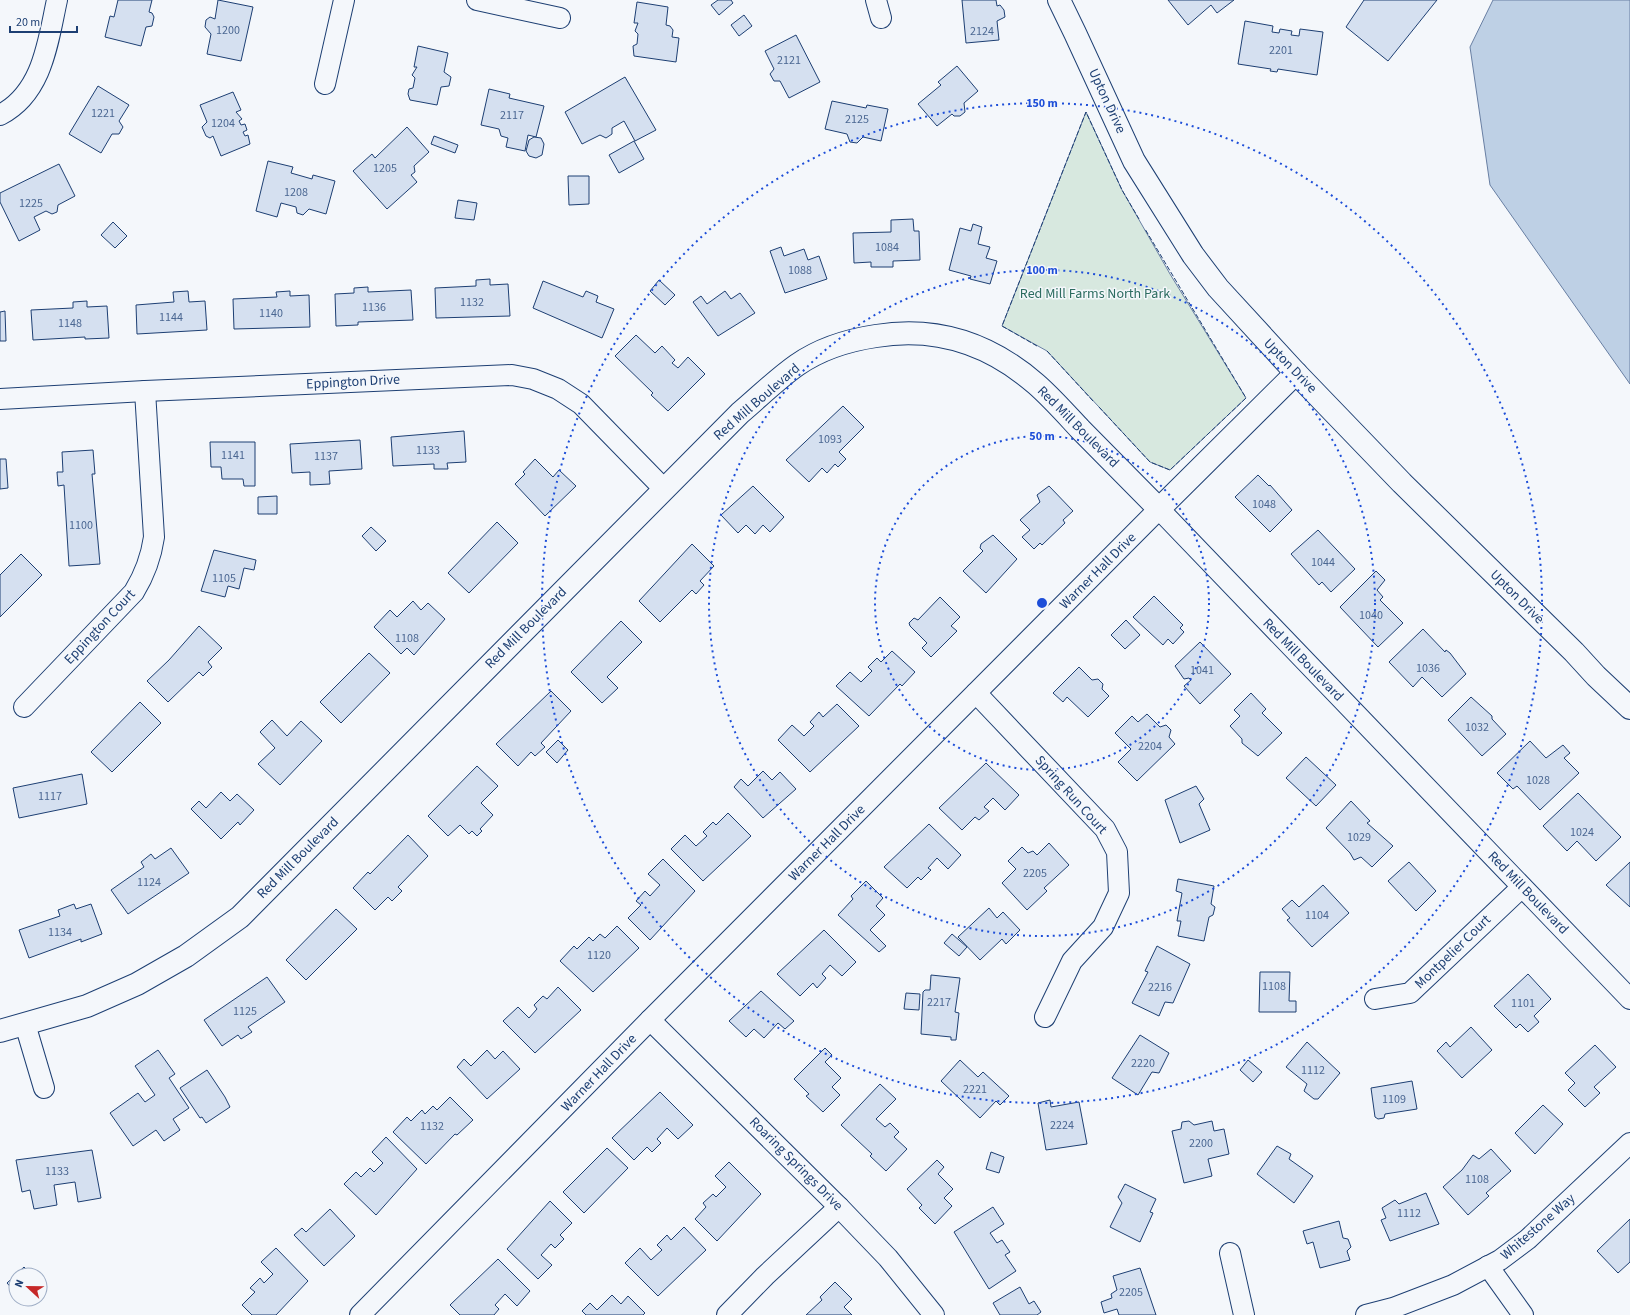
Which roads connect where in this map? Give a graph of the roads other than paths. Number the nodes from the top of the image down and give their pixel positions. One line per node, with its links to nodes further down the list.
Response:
1 (57, 0): 7 (street)
2 (344, 0): 6 (street)
3 (477, 0): 5 (street)
4 (1059, 0): 8 (street, Upton Drive)
5 (560, 18)
6 (325, 84)
7 (0, 115)
8 (1296, 373): 12 (street, Warner Hall Drive); 13 (street, Upton Drive)
9 (145, 391): 10 (street, Eppington Drive); 11 (street, Eppington Drive); 15 (street, Eppington Court)
10 (0, 399)
11 (664, 489): 12 (street, Red Mill Boulevard); 23 (street, Red Mill Boulevard)
12 (1159, 509): 14 (street, Warner Hall Drive); 18 (street, Red Mill Boulevard)
13 (1596, 676): 16 (street, Upton Drive); 17 (street, Upton Drive)
14 (976, 693): 21 (street, Spring Run Court); 22 (street, Warner Hall Drive)
15 (24, 707)
16 (1630, 708)
17 (1630, 724)
18 (1522, 887): 19 (street, Montpelier Court); 20 (street, Red Mill Boulevard)
19 (1375, 999)
20 (1630, 999)
21 (1045, 1017)
22 (650, 1020): 27 (street, Roaring Springs Drive); 30 (street, Warner Hall Drive)
23 (25, 1024): 24 (street, Red Mill Boulevard); 25 (street)
24 (0, 1031)
25 (44, 1088)
26 (1630, 1143): 29 (street, Whitestone Way)
27 (839, 1207): 31 (street); 32 (street, Roaring Springs Drive)
28 (1230, 1254): 33 (street)
29 (1488, 1266): 34 (street, Whitestone Way); 35 (street)
30 (360, 1315)
31 (727, 1315)
32 (934, 1315)
33 (1244, 1315)
34 (1366, 1315)
35 (1523, 1315)

